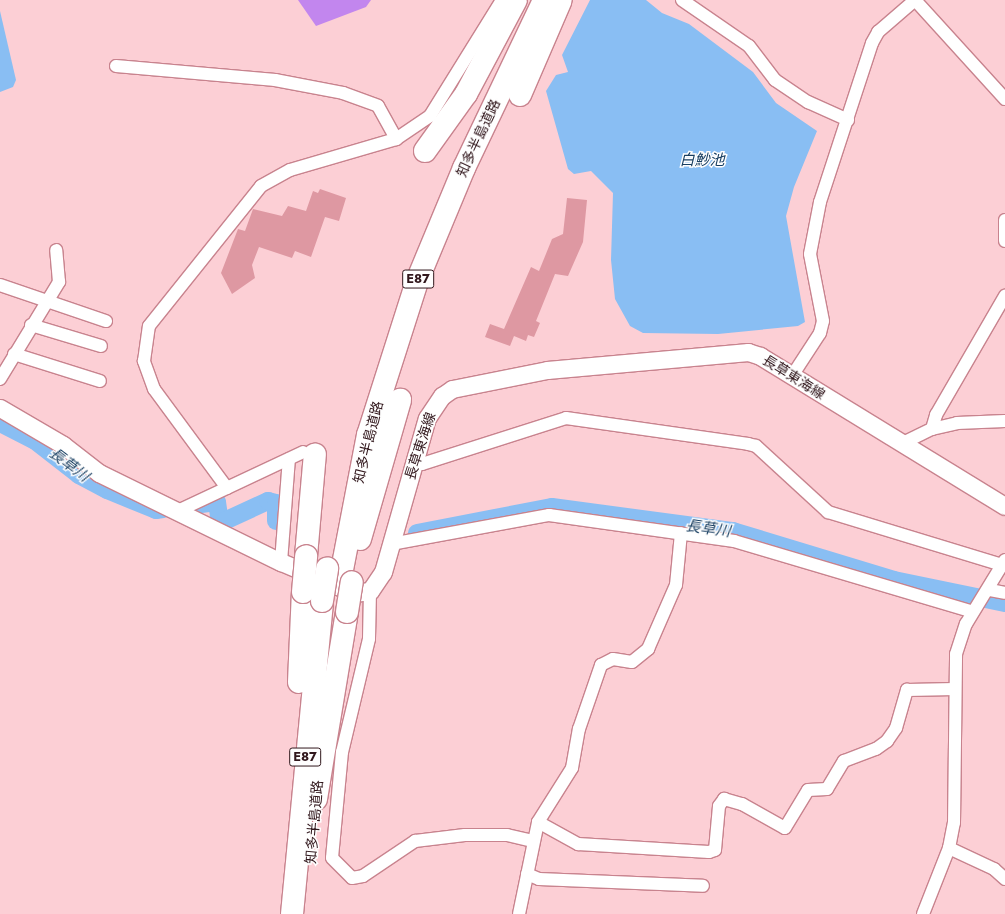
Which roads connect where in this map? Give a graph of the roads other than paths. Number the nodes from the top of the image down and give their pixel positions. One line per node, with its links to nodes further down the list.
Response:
1 (502, 0): 12 (street)
2 (516, 0): 13 (highway)
3 (527, 0): 42 (highway, 知多半島道路 / E87)
4 (544, 0): 42 (highway, 知多半島道路 / E87)
5 (561, 0): 9 (highway)
6 (682, 0): 11 (street)
7 (915, 0): 10 (street); 11 (street)
8 (116, 66): 12 (street)
9 (520, 95)
10 (1005, 99)
11 (848, 120): 24 (street)
12 (396, 139): 35 (street)
13 (425, 151)
14 (1005, 220): 15 (street)
15 (1005, 241)
16 (56, 250): 19 (street)
17 (0, 286): 19 (street)
18 (1005, 296): 30 (street)
19 (45, 302): 20 (street); 21 (street)
20 (106, 321)
21 (31, 326): 22 (street); 23 (street)
22 (101, 346)
23 (14, 354): 25 (street); 26 (street)
24 (792, 376): 31 (main road, 長草東海線); 34 (main road, 長草東海線)
25 (0, 379)
26 (100, 381)
27 (400, 400): 42 (highway)
28 (0, 408): 37 (main road)
29 (1005, 421): 30 (street)
30 (932, 430): 31 (street)
31 (903, 443): 36 (main road, 長草東海線)
32 (309, 453): 33 (street); 48 (highway, bridge)
33 (289, 459): 35 (street); 40 (street)
34 (415, 462): 39 (main road, 長草東海線); 41 (street)
35 (227, 488): 37 (street)
36 (1005, 506)
37 (180, 510): 40 (main road)
38 (681, 533): 39 (street); 46 (street); 49 (street)
39 (391, 544): 42 (main road, 長草東海線)
40 (281, 562): 42 (main road)
41 (1004, 562): 43 (street)
42 (347, 579): 45 (highway, 知多半島道路 / E87, bridge); 50 (street)
43 (990, 590): 44 (street); 46 (street)
44 (1005, 593)
45 (335, 606): 48 (highway, 知多半島道路 / E87); 56 (highway, 知多半島道路)
46 (973, 612): 47 (street)
47 (955, 689): 49 (street); 51 (street)
48 (300, 815): 55 (highway, 知多半島道路 / E87)
49 (538, 822): 50 (street)
50 (533, 841): 52 (street)
51 (949, 848): 53 (street); 58 (street)
52 (527, 874): 54 (street); 57 (street)
53 (1005, 880)
54 (703, 886)
55 (292, 914)
56 (307, 914)
57 (519, 914)
58 (923, 914)

